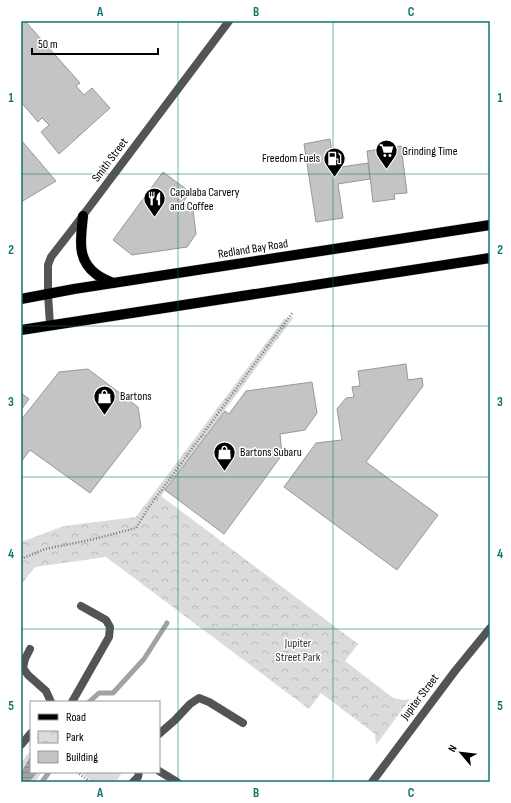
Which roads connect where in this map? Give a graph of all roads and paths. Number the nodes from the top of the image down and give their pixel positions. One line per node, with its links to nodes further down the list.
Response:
1 (229, 21): 2 (street, Smith Street)
2 (83, 216): 5 (main road); 6 (street, Smith Street)
3 (490, 225): 5 (main road, Redland Bay Road)
4 (490, 258): 9 (main road)
5 (113, 283): 6 (main road, Redland Bay Road)
6 (48, 294): 7 (main road, Redland Bay Road); 9 (street, Smith Street)
7 (21, 298)
8 (293, 312): 11 (path)
9 (50, 325): 10 (main road)
10 (21, 330)
11 (21, 559)
12 (81, 606): 16 (street)
13 (490, 628): 27 (street, Jupiter Street)
14 (30, 650): 15 (street)
15 (51, 701)
16 (73, 701)
17 (243, 723): 18 (street)
18 (160, 733)
19 (30, 734): 20 (street)
20 (21, 745)
21 (160, 772): 26 (street)
22 (78, 773): 24 (path)
23 (139, 773): 25 (street)
24 (90, 782)
25 (133, 782)
26 (177, 782)
27 (372, 782)

